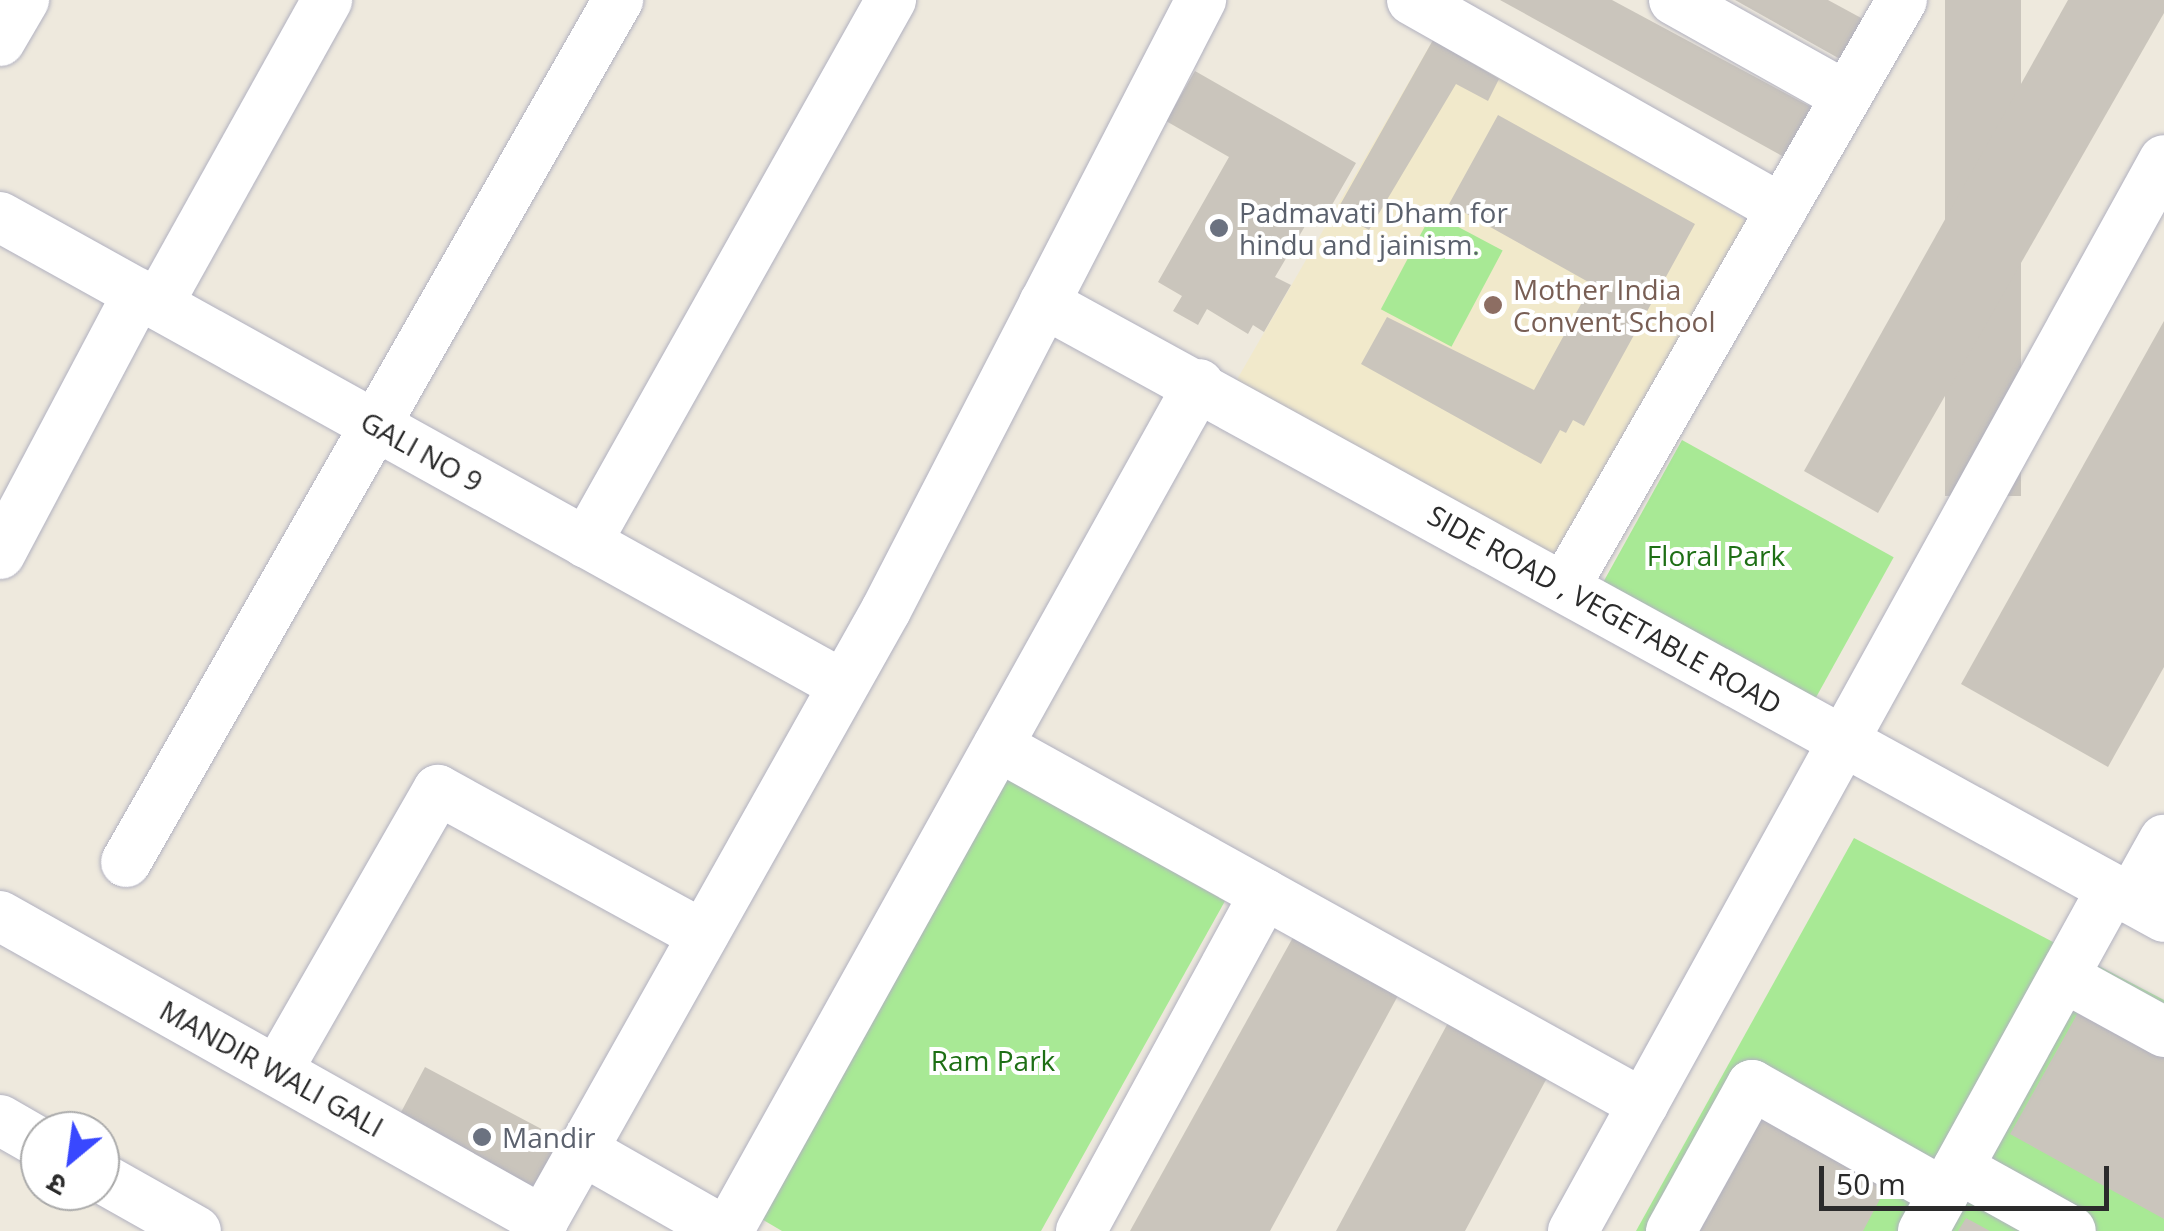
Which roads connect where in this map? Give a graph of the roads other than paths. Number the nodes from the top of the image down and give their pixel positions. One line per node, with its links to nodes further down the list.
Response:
1 (24, 0): 9 (street)
2 (327, 0): 14 (street)
3 (618, 0): 17 (street)
4 (890, 0): 18 (street)
5 (1201, 0): 15 (street)
6 (1412, 0): 12 (street)
7 (1674, 0): 10 (street)
8 (1902, 0): 10 (street)
9 (0, 42)
10 (1846, 96): 12 (street)
11 (2164, 160): 22 (street)
12 (1782, 209): 20 (street)
13 (0, 217): 14 (street, GALI NO 9)
14 (148, 299): 17 (street, GALI NO 9); 19 (street)
15 (1044, 303): 16 (street, SIDE ROAD , VEGETABLE ROAD); 21 (street)
16 (1199, 384): 20 (street, SIDE ROAD , VEGETABLE ROAD); 23 (street)
17 (374, 424): 18 (street, GALI NO 9); 25 (street)
18 (586, 542): 21 (street, GALI NO 9)
19 (0, 554)
20 (1565, 586): 22 (street, SIDE ROAD , VEGETABLE ROAD)
21 (843, 685): 29 (street)
22 (1843, 740): 27 (street, SIDE ROAD , VEGETABLE ROAD); 33 (street)
23 (998, 746): 26 (street); 39 (street)
24 (2164, 840): 27 (street)
25 (126, 862)
26 (1265, 894): 33 (street); 40 (street)
27 (2136, 901): 30 (street)
28 (0, 916): 32 (street, MANDIR WALI GALI)
29 (703, 935): 32 (street); 34 (street)
30 (2064, 977): 31 (street); 36 (street)
31 (2164, 1032)
32 (276, 1071): 37 (street, MANDIR WALI GALI)
33 (1643, 1104): 41 (street)
34 (582, 1150): 37 (street); 39 (street)
35 (120, 1188): 38 (street)
36 (1942, 1197): 42 (street); 43 (street)
37 (540, 1226)
38 (196, 1231)
39 (726, 1231)
40 (1081, 1231)
41 (1573, 1231)
42 (1671, 1231)
43 (2071, 1231)

